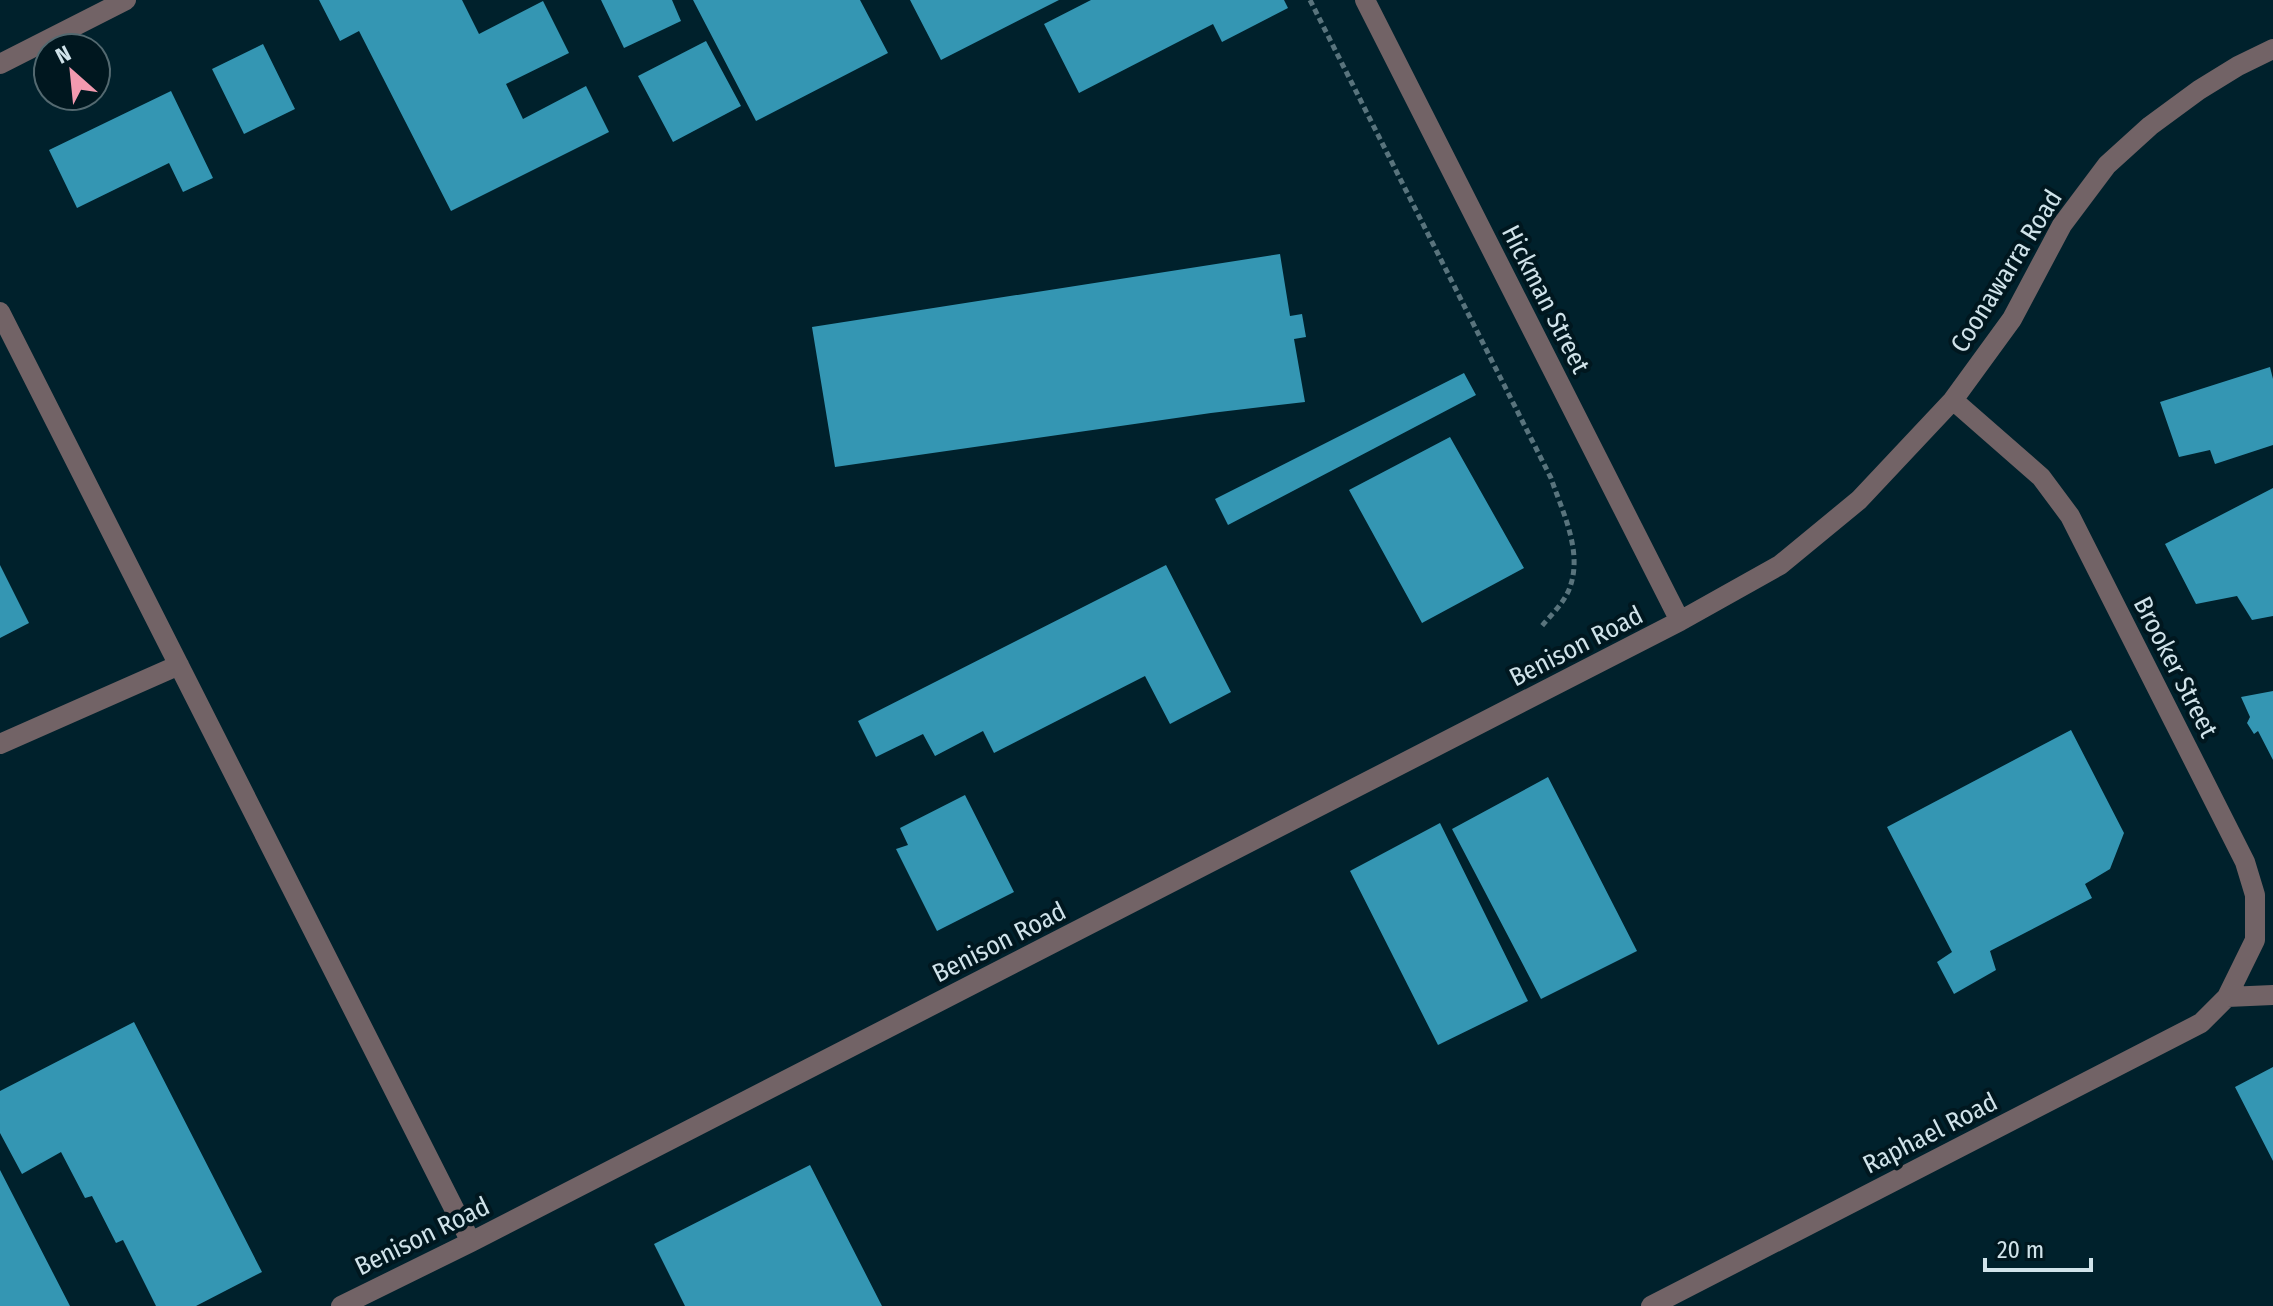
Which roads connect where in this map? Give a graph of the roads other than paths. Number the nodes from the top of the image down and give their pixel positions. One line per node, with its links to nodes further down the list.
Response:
1 (126, 0): 4 (street)
2 (1365, 0): 7 (street, Hickman Street)
3 (2273, 49): 6 (street, Coonawarra Road)
4 (0, 64)
5 (0, 312): 8 (street)
6 (1953, 400): 7 (street, Coonawarra Road); 10 (street, Brooker Street)
7 (1680, 621): 13 (street, Benison Road)
8 (179, 665): 9 (street); 13 (street)
9 (0, 744)
10 (2264, 930): 12 (street, Brooker Street)
11 (2273, 995): 12 (street)
12 (2227, 997): 15 (street, Raphael Road)
13 (471, 1242): 14 (street, Benison Road)
14 (341, 1306)
15 (1651, 1306)

